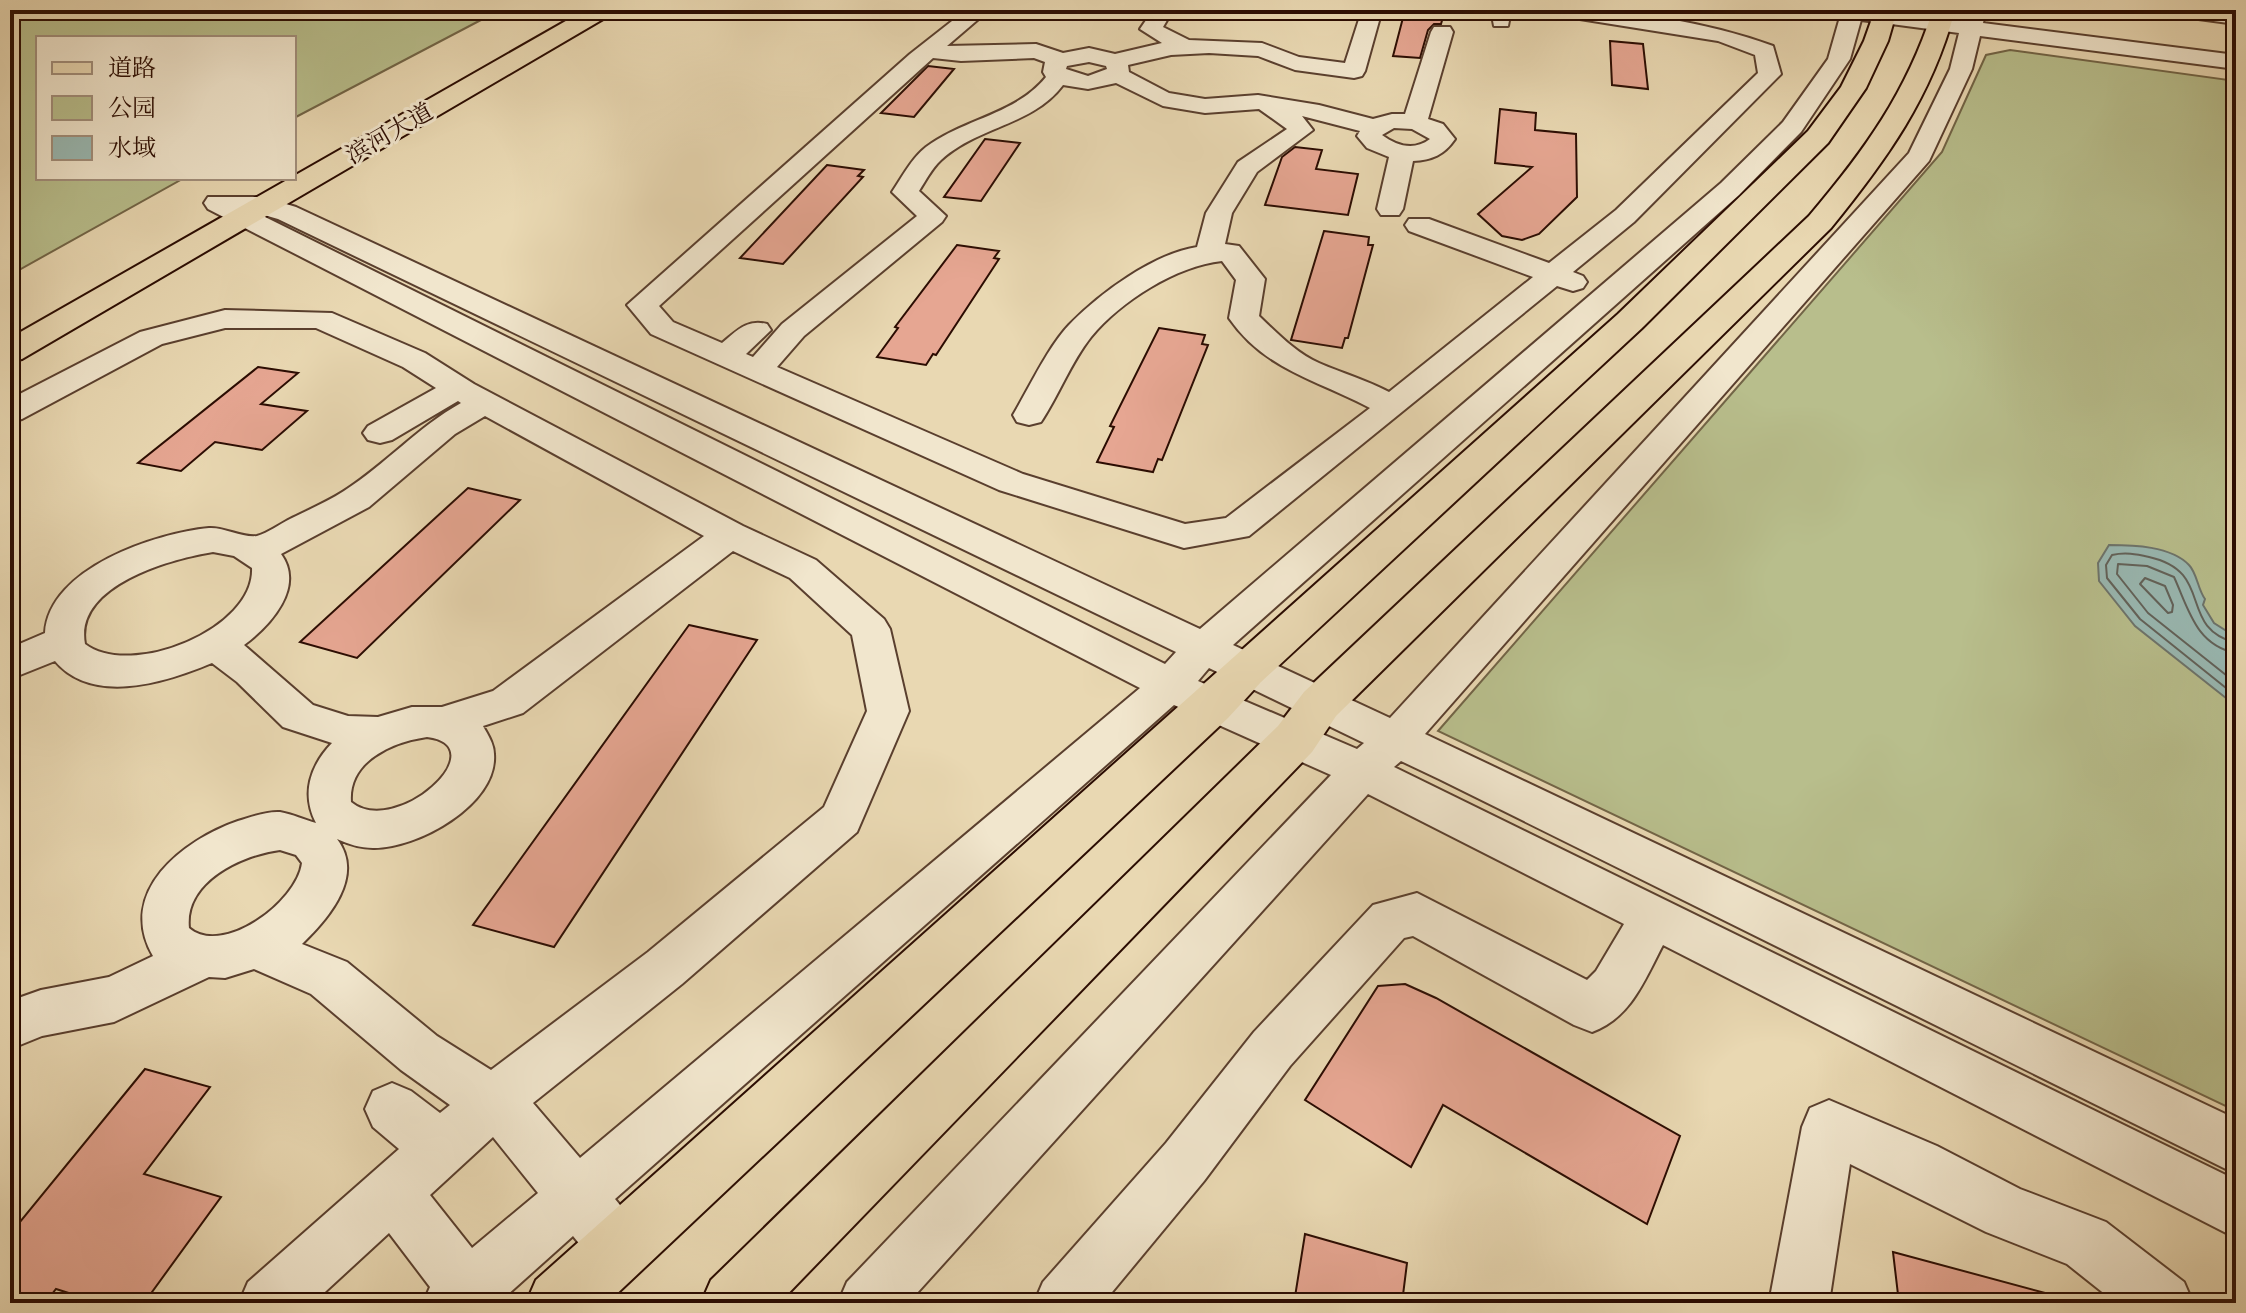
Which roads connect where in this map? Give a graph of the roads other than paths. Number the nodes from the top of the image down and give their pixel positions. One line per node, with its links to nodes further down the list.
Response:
1 (565, 10): 24 (main road, 滨河大道)
2 (602, 10): 25 (main road, 滨河大道)
3 (979, 10): 14 (street)
4 (1163, 10): 13 (street)
5 (1372, 10): 15 (street)
6 (1561, 10): 31 (street)
7 (2176, 10): 10 (street)
8 (1861, 12): 9 (street); 32 (main road)
9 (1960, 16): 12 (street); 16 (street); 53 (main road); 56 (street)
10 (2236, 18)
11 (1442, 32): 21 (street)
12 (2236, 46)
13 (1185, 47): 15 (street); 18 (street)
14 (929, 51): 17 (street); 36 (street)
15 (1282, 58): 19 (street)
16 (2236, 62)
17 (1060, 68): 18 (street); 37 (street)
18 (1116, 68): 19 (street)
19 (1236, 103): 20 (street)
20 (1265, 103): 22 (street); 30 (street)
21 (1415, 122): 22 (street); 23 (street)
22 (1374, 127): 23 (street)
23 (1402, 153): 28 (street)
24 (296, 159)
25 (296, 174)
26 (285, 180): 27 (main road, 滨河大道)
27 (246, 201): 33 (main road, 滨河大道); 35 (main road, 滨河大道); 41 (street); 51 (street)
28 (1390, 209)
29 (1419, 225): 31 (street)
30 (1209, 254): 39 (street); 42 (street)
31 (1555, 274): 32 (street); 39 (street)
32 (1623, 305): 48 (street); 50 (main road)
33 (10, 324)
34 (756, 330): 36 (street)
35 (10, 352)
36 (726, 355): 37 (street)
37 (764, 372): 39 (street); 41 (street)
38 (472, 395): 40 (street); 43 (street); 44 (street); 45 (street)
39 (1391, 406)
40 (10, 412)
41 (710, 414): 48 (street)
42 (1029, 415)
43 (380, 433)
44 (730, 535): 54 (street); 63 (street)
45 (259, 550): 46 (street); 47 (street)
46 (64, 641): 47 (street); 49 (street)
47 (215, 644): 55 (street)
48 (1202, 650): 50 (street); 51 (street)
49 (10, 664)
50 (1245, 670): 52 (main road); 53 (street)
51 (1170, 685): 52 (street); 68 (street)
52 (1212, 706): 53 (street); 70 (main road)
53 (1308, 722): 56 (street); 57 (street); 74 (main road)
54 (443, 723): 55 (street); 58 (street)
55 (378, 733): 58 (street)
56 (1396, 739): 57 (street); 65 (street)
57 (1362, 771): 59 (street); 75 (street)
58 (332, 835): 60 (street); 61 (street)
59 (1654, 916): 69 (street); 76 (street)
60 (256, 947): 61 (street); 63 (street)
61 (202, 957): 62 (street)
62 (10, 1025)
63 (496, 1099): 66 (street); 68 (street)
64 (392, 1109): 66 (street)
65 (2236, 1147)
66 (441, 1149): 67 (street)
67 (393, 1192): 71 (street); 72 (street)
68 (575, 1195): 70 (street); 71 (street)
69 (2236, 1210)
70 (619, 1248): 73 (main road)
71 (466, 1298)
72 (269, 1303)
73 (559, 1303)
74 (734, 1303)
75 (868, 1303)
76 (1064, 1303)
77 (1799, 1303): 78 (street)
78 (2163, 1303)

